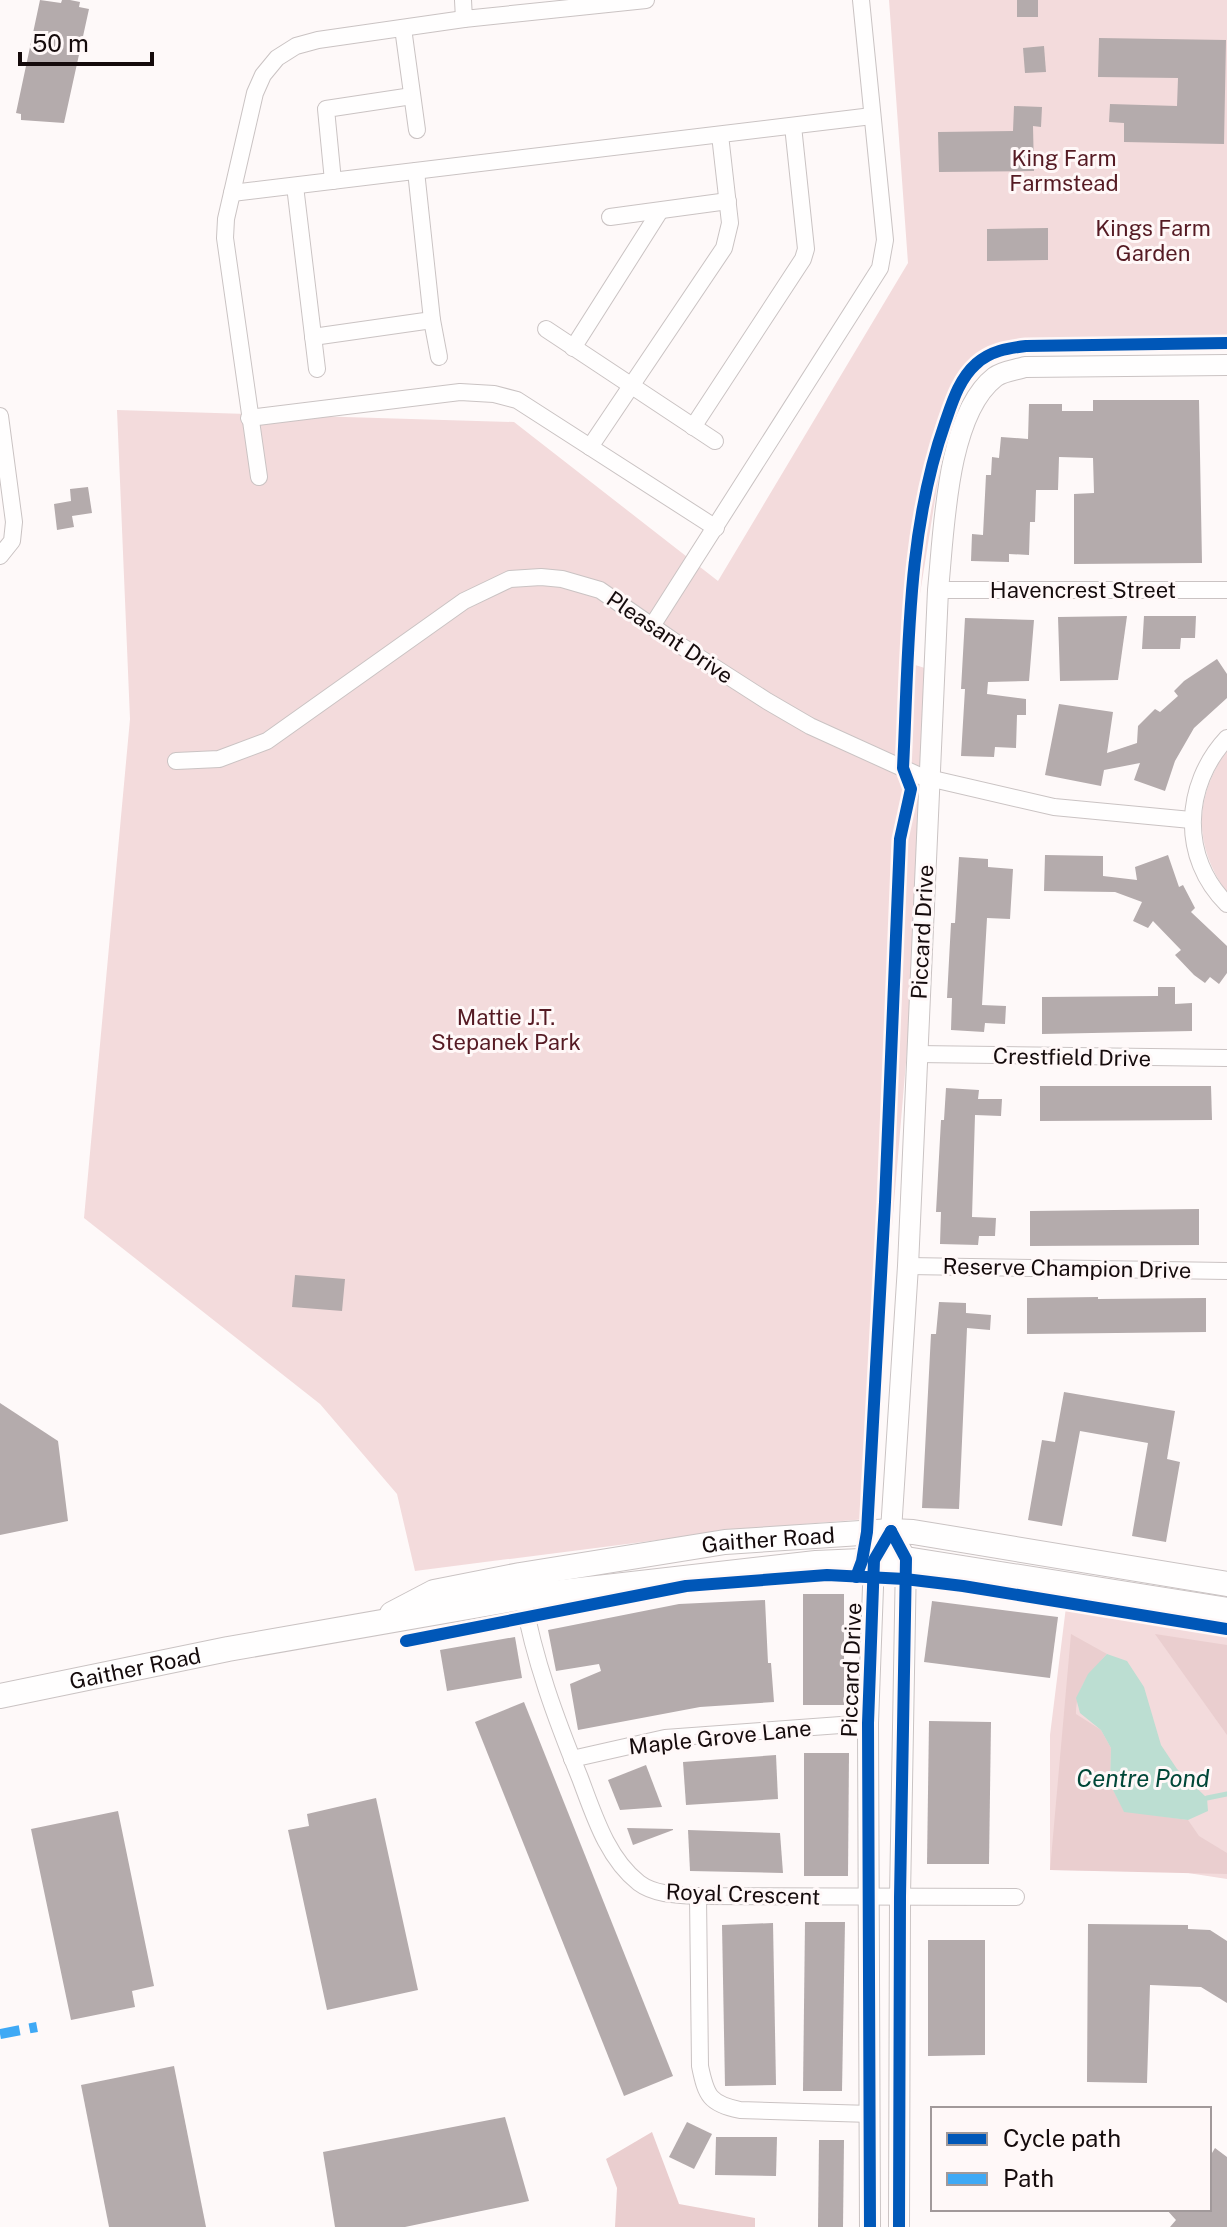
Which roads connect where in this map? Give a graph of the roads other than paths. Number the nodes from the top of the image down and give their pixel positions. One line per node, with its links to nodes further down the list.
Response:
1 (463, 0): 4 (street)
2 (646, 0): 4 (street)
3 (861, 0): 7 (street)
4 (464, 19): 5 (street)
5 (403, 28): 6 (street); 14 (street)
6 (412, 96): 9 (street); 12 (street)
7 (872, 116): 8 (street); 32 (street)
8 (793, 126): 10 (street); 28 (street)
9 (417, 130)
10 (720, 135): 11 (street); 15 (street)
11 (416, 171): 12 (street); 18 (street)
12 (333, 181): 13 (street)
13 (295, 186): 14 (street); 20 (street)
14 (232, 193): 27 (street)
15 (728, 201): 16 (street); 25 (street)
16 (660, 211): 17 (street); 21 (street)
17 (610, 217)
18 (432, 320): 20 (street); 22 (street)
19 (546, 329): 21 (street)
20 (313, 337): 24 (street)
21 (573, 348): 25 (street)
22 (439, 357)
23 (1227, 365): 34 (street, Piccard Drive)
24 (317, 369)
25 (631, 386): 28 (street); 30 (street)
26 (0, 416): 33 (street)
27 (249, 418): 30 (street); 31 (street)
28 (693, 427): 29 (street)
29 (715, 441)
30 (590, 447): 32 (street)
31 (259, 477)
32 (716, 528): 36 (street)
33 (0, 556)
34 (938, 590): 35 (street, Havencrest Street); 39 (street, Piccard Drive)
35 (1227, 590)
36 (652, 626): 38 (street, Pleasant Drive); 39 (street, Pleasant Drive)
37 (1227, 738): 40 (street)
38 (176, 761)
39 (930, 779): 40 (street, Pleasant Drive); 42 (street, Piccard Drive)
40 (1191, 820): 41 (street)
41 (1227, 904)
42 (916, 1054): 43 (street, Crestfield Drive); 44 (street, Piccard Drive)
43 (1227, 1058)
44 (908, 1266): 45 (street, Reserve Champion Drive); 46 (street, Piccard Drive)
45 (1227, 1271)
46 (891, 1531): 47 (street); 48 (street, Piccard Drive); 49 (main road, Gaither Road); 52 (main road, Gaither Road)
47 (906, 1559): 48 (main road, Gaither Road); 51 (main road, Gaither Road); 58 (street)
48 (874, 1560): 50 (main road, Gaither Road); 54 (street, Piccard Drive)
49 (1227, 1584)
50 (523, 1597): 52 (main road, Gaither Road); 55 (street, Royal Crescent)
51 (1227, 1610)
52 (367, 1627): 53 (main road, Gaither Road)
53 (0, 1696)
54 (868, 1723): 55 (street, Maple Grove Lane); 57 (street, Piccard Drive)
55 (572, 1759): 56 (street, Royal Crescent)
56 (698, 1896): 57 (street, Royal Crescent); 60 (street)
57 (870, 1897): 58 (street, Royal Crescent); 60 (street, Piccard Drive)
58 (900, 1897): 59 (street, Royal Crescent); 62 (street)
59 (1016, 1897)
60 (871, 2114): 61 (street, Piccard Drive)
61 (870, 2227)
62 (899, 2227)

